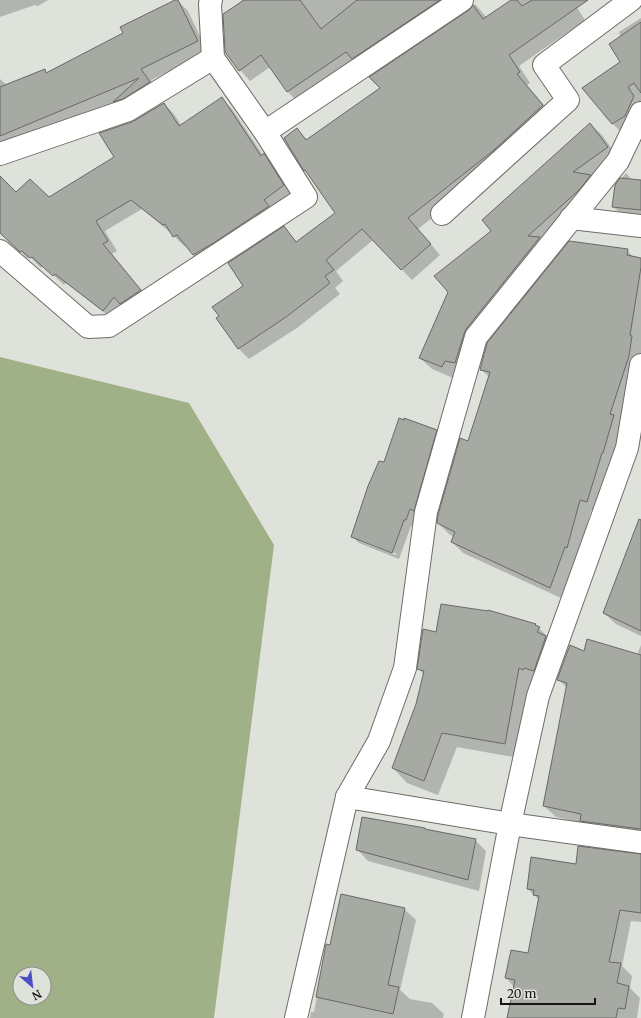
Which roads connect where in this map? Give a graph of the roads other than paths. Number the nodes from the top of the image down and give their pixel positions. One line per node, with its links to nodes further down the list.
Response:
1 (211, 0): 4 (street)
2 (462, 0): 6 (street)
3 (631, 0): 8 (street)
4 (214, 58): 6 (street); 7 (street)
5 (641, 113): 9 (street)
6 (265, 132): 11 (street)
7 (0, 154)
8 (442, 214)
9 (571, 218): 10 (street); 13 (street)
10 (641, 226)
11 (0, 251)
12 (641, 365): 14 (street)
13 (347, 797): 14 (street); 16 (street)
14 (510, 824): 15 (street); 17 (street)
15 (641, 842)
16 (296, 1018)
17 (473, 1018)

